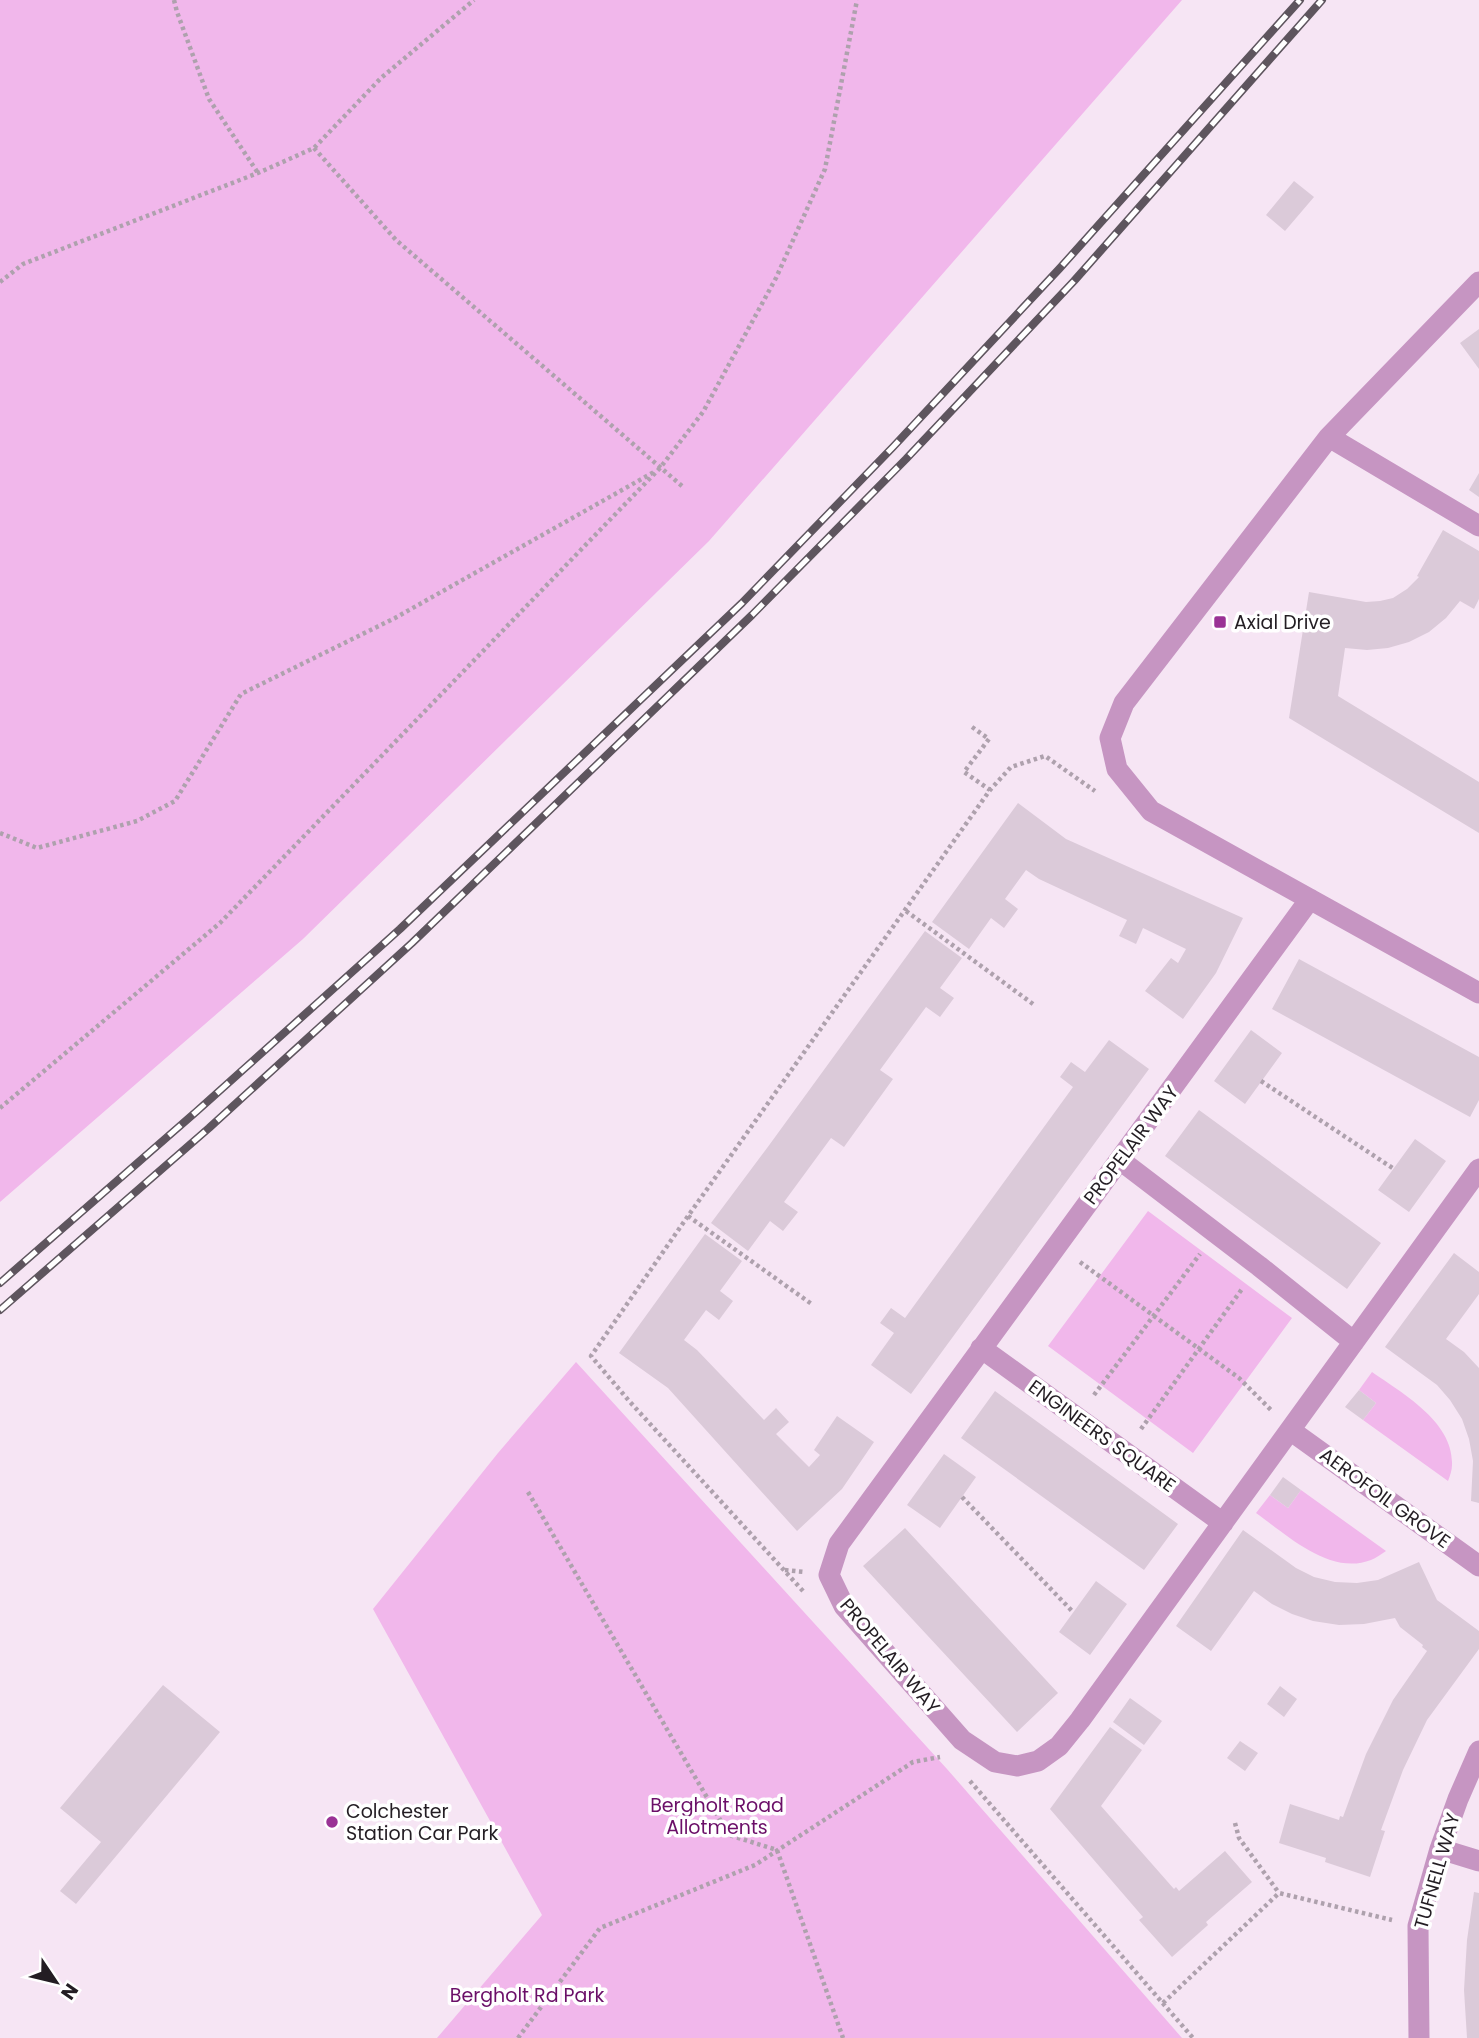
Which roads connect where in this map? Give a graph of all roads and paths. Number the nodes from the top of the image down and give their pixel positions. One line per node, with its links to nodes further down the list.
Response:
1 (174, 0): 5 (path)
2 (474, 0): 4 (path)
3 (857, 0): 9 (path)
4 (314, 148): 5 (path); 9 (path)
5 (258, 173): 6 (path)
6 (0, 282)
7 (1479, 282): 8 (street)
8 (1329, 437): 11 (street); 16 (street)
9 (660, 468): 10 (path); 15 (path); 21 (path)
10 (682, 486)
11 (1479, 526)
12 (972, 727): 13 (path)
13 (990, 790): 14 (path); 17 (path)
14 (1100, 793)
15 (0, 833)
16 (1310, 899): 18 (street); 22 (street, PROPELAIR WAY)
17 (906, 911): 19 (path); 25 (path)
18 (1479, 993)
19 (1033, 1004)
20 (1261, 1081): 23 (path)
21 (0, 1108)
22 (1120, 1160): 26 (street); 27 (street, PROPELAIR WAY)
23 (1394, 1169)
24 (1479, 1169): 31 (street, PROPELAIR WAY)
25 (688, 1216): 29 (path); 41 (path)
26 (1215, 1234): 28 (street); 30 (path)
27 (1057, 1245): 30 (path); 32 (street, PROPELAIR WAY)
28 (1259, 1266): 31 (street); 33 (path)
29 (813, 1306)
30 (1153, 1315): 33 (path); 34 (path)
31 (1354, 1342): 35 (street, PROPELAIR WAY)
32 (981, 1348): 34 (street, ENGINEERS SQUARE); 43 (street, PROPELAIR WAY)
33 (1199, 1349): 35 (path); 36 (path)
34 (1077, 1418): 36 (street, ENGINEERS SQUARE)
35 (1290, 1430): 39 (street, PROPELAIR WAY); 40 (street, AEROFOIL GROVE)
36 (1124, 1451): 39 (street, ENGINEERS SQUARE)
37 (528, 1492): 48 (path)
38 (962, 1497): 42 (path)
39 (1223, 1523): 43 (street, PROPELAIR WAY)
40 (1479, 1566)
41 (811, 1601)
42 (1073, 1612)
43 (962, 1740): 48 (path)
44 (1479, 1751): 47 (street, TUFNELL WAY)
45 (966, 1777): 52 (path)
46 (1235, 1823): 50 (path)
47 (1440, 1849): 49 (street); 51 (street, TUFNELL WAY)
48 (777, 1850): 53 (path); 54 (path)
49 (1479, 1861)
50 (1279, 1893): 51 (path); 52 (path)
51 (1418, 1926): 56 (street, TUFNELL WAY)
52 (1163, 2003): 55 (path)
53 (518, 2038)
54 (843, 2038)
55 (1193, 2038)
56 (1419, 2038)

